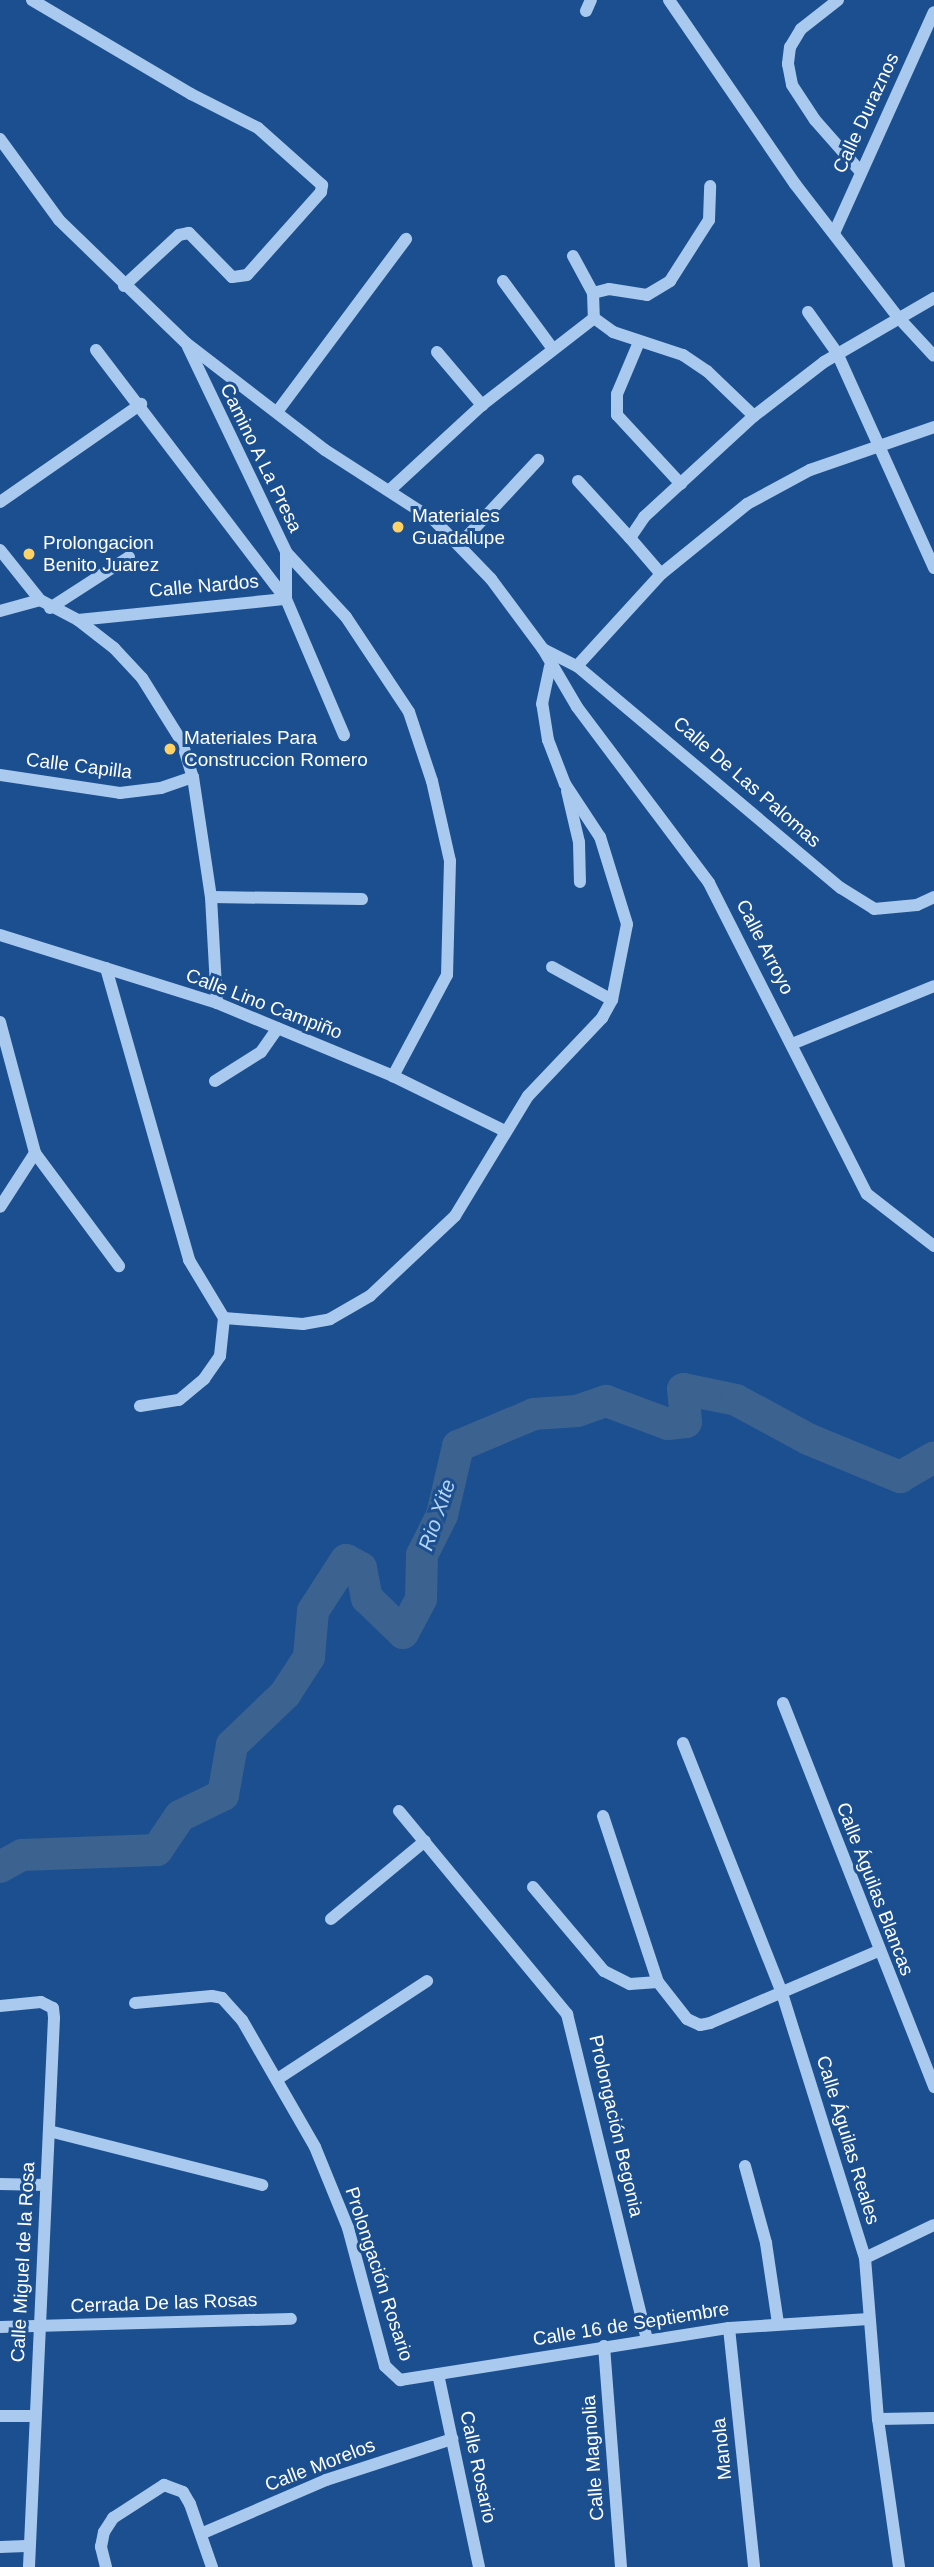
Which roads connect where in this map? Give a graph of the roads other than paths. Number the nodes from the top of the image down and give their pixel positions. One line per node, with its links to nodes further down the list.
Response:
1 (32, 0): 13 (street)
2 (669, 0): 9 (street)
3 (838, 0): 7 (street)
4 (934, 12): 5 (street, Calle Duraznos)
5 (929, 38): 7 (street, Calle Duraznos)
6 (0, 139): 13 (street)
7 (860, 171): 9 (street, Calle Duraznos)
8 (710, 186): 14 (street)
9 (835, 231): 17 (street)
10 (406, 239): 28 (street)
11 (573, 256): 14 (street)
12 (503, 281): 21 (street)
13 (124, 286): 20 (street)
14 (593, 293): 18 (street)
15 (934, 298): 17 (street)
16 (808, 312): 24 (street)
17 (897, 316): 24 (street); 25 (street)
18 (594, 318): 19 (street); 21 (street)
19 (639, 342): 29 (street); 34 (street)
20 (186, 343): 28 (street); 40 (street, Camino A La Presa)
21 (553, 349): 27 (street)
22 (96, 350): 26 (street)
23 (437, 352): 27 (street)
24 (837, 353): 29 (street); 31 (street)
25 (934, 356)
26 (141, 404): 36 (street); 44 (street)
27 (482, 405): 35 (street)
28 (277, 412): 35 (street)
29 (754, 416): 34 (street)
30 (934, 427): 31 (street)
31 (875, 444): 42 (street); 43 (street)
32 (538, 460): 38 (street)
33 (578, 481): 37 (street)
34 (681, 484): 37 (street)
35 (391, 489): 38 (street)
36 (0, 502)
37 (630, 538): 43 (street)
38 (460, 544): 48 (street)
39 (0, 550): 45 (street)
40 (285, 552): 44 (street, Calle Nardos); 68 (street, Camino A La Presa)
41 (129, 557): 45 (street)
42 (934, 568)
43 (661, 574): 49 (street)
44 (286, 599): 47 (street, Calle Nardos); 51 (street)
45 (45, 604): 46 (street); 47 (street)
46 (0, 611)
47 (78, 620): 53 (street)
48 (543, 649): 49 (street, Calle De Las Palomas); 50 (street, Calle Arroyo)
49 (577, 666): 57 (street, Calle De Las Palomas)
50 (550, 667): 54 (street); 67 (street, Calle Arroyo)
51 (344, 735)
52 (0, 775): 53 (street, Calle Capilla)
53 (193, 777): 56 (street)
54 (565, 784): 55 (street); 63 (street)
55 (580, 882)
56 (211, 897): 58 (street); 64 (street)
57 (934, 897)
58 (362, 899)
59 (0, 935): 61 (street, Calle Lino Campiño)
60 (552, 967): 63 (street)
61 (106, 968): 64 (street, Calle Lino Campiño); 75 (street)
62 (934, 986): 67 (street)
63 (612, 1000): 70 (street)
64 (217, 1003): 66 (street, Calle Lino Campiño)
65 (0, 1022): 71 (street)
66 (278, 1028): 68 (street, Calle Lino Campiño); 69 (street)
67 (792, 1044): 73 (street, Calle Arroyo)
68 (393, 1076): 70 (street, Calle Lino Campiño)
69 (215, 1081)
70 (505, 1131): 75 (street)
71 (35, 1153): 72 (street); 74 (street)
72 (0, 1207)
73 (934, 1246)
74 (119, 1266)
75 (224, 1318): 76 (street)
76 (140, 1406)
77 (783, 1703): 84 (street, Calle Águilas Blancas)
78 (684, 1743): 87 (street, Calle Águilas Reales)
79 (399, 1811): 81 (street, Prolongación Begonia)
80 (603, 1816): 86 (street)
81 (425, 1841): 83 (street); 105 (street, Prolongación Begonia)
82 (533, 1887): 86 (street)
83 (331, 1919)
84 (878, 1951): 87 (street); 91 (street, Calle Águilas Blancas)
85 (427, 1981): 90 (street)
86 (658, 1982): 87 (street)
87 (781, 1990): 98 (street, Calle Águilas Reales)
88 (135, 2003): 90 (street, Prolongación Rosario)
89 (0, 2006): 92 (street, Calle Miguel de la Rosa)
90 (279, 2078): 108 (street, Prolongación Rosario)
91 (934, 2087)
92 (49, 2131): 95 (street, Calle Miguel de la Rosa); 96 (street)
93 (745, 2166): 101 (street)
94 (0, 2184): 95 (street)
95 (46, 2185): 102 (street, Calle Miguel de la Rosa)
96 (262, 2185)
97 (934, 2225): 98 (street)
98 (865, 2258): 100 (street, Calle Águilas Reales)
99 (291, 2319): 102 (street, Cerrada De las Rosas)
100 (869, 2319): 101 (street, Calle 16 de Septiembre); 112 (street, Calle Águilas Reales)
101 (778, 2323): 104 (street, Calle 16 de Septiembre)
102 (39, 2326): 103 (street, Cerrada De las Rosas); 110 (street, Calle Miguel de la Rosa)
103 (0, 2327)
104 (729, 2328): 105 (street, Calle 16 de Septiembre); 122 (street, Manola)
105 (647, 2340): 106 (street, Calle 16 de Septiembre)
106 (604, 2346): 107 (street, Calle 16 de Septiembre); 121 (street, Calle Magnolia)
107 (438, 2374): 108 (street, Calle 16 de Septiembre); 113 (street, Calle Rosario)
108 (400, 2380)
109 (0, 2416): 110 (street)
110 (34, 2416): 115 (street, Calle Miguel de la Rosa)
111 (934, 2418): 112 (street)
112 (878, 2419): 123 (street, Calle Águilas Reales)
113 (452, 2439): 114 (street, Calle Morelos); 120 (street, Calle Rosario)
114 (202, 2533): 118 (street); 119 (street)
115 (26, 2546): 116 (street); 117 (street, Calle Miguel de la Rosa)
116 (0, 2547)
117 (29, 2567)
118 (106, 2567)
119 (212, 2567)
120 (479, 2567)
121 (621, 2567)
122 (754, 2567)
123 (899, 2567)

